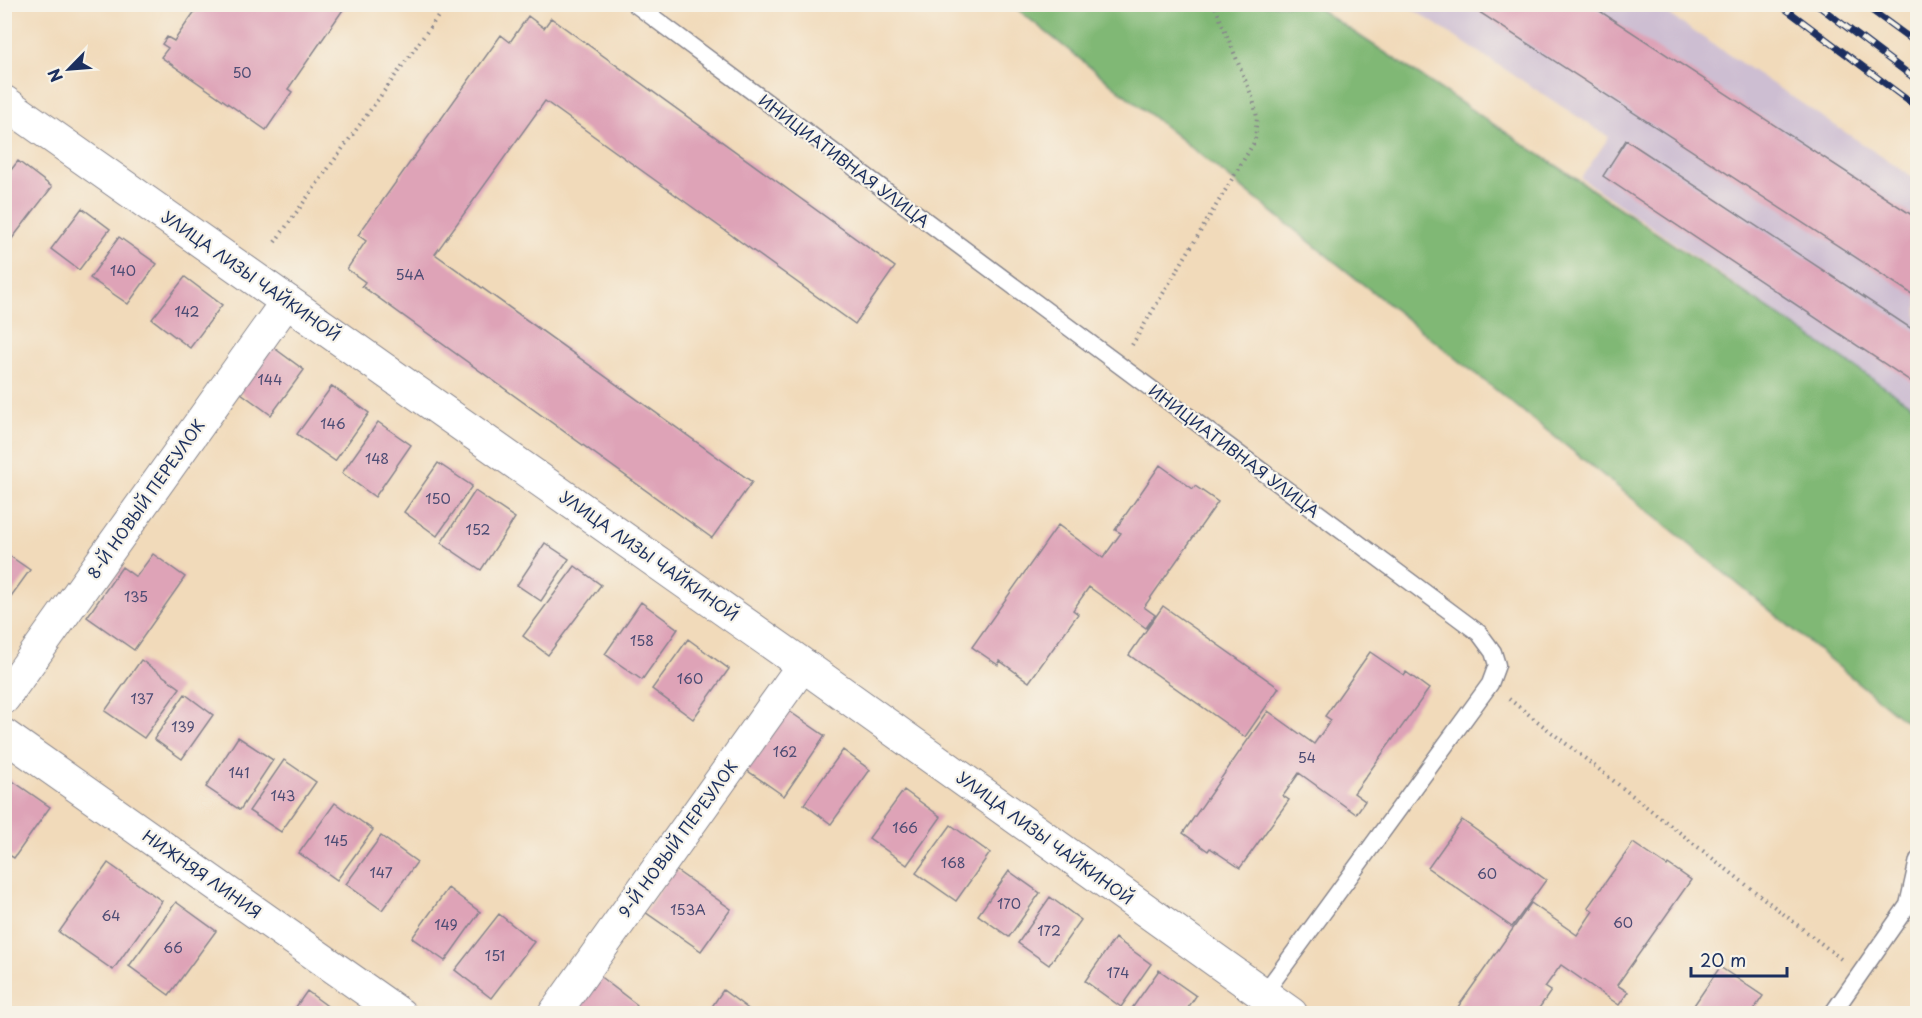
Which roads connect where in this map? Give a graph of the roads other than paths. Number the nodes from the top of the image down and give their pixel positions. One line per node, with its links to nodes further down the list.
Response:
1 (635, 4): 9 (lane, ИНИЦИАТИВНАЯ УЛИЦА)
2 (4, 102): 3 (main road, УЛИЦА ЛИЗЫ ЧАЙКИНОЙ)
3 (286, 301): 4 (main road, УЛИЦА ЛИЗЫ ЧАЙКИНОЙ); 5 (street, 8-Й НОВЫЙ ПЕРЕУЛОК)
4 (803, 665): 9 (main road, УЛИЦА ЛИЗЫ ЧАЙКИНОЙ); 11 (street, 9-Й НОВЫЙ ПЕРЕУЛОК)
5 (4, 698)
6 (4, 735): 10 (street, НИЖНЯЯ ЛИНИЯ)
7 (1917, 860): 8 (lane)
8 (1912, 909): 13 (lane)
9 (1263, 995): 12 (main road, УЛИЦА ЛИЗЫ ЧАЙКИНОЙ)
10 (400, 1014)
11 (554, 1014)
12 (1291, 1014)
13 (1832, 1014)

